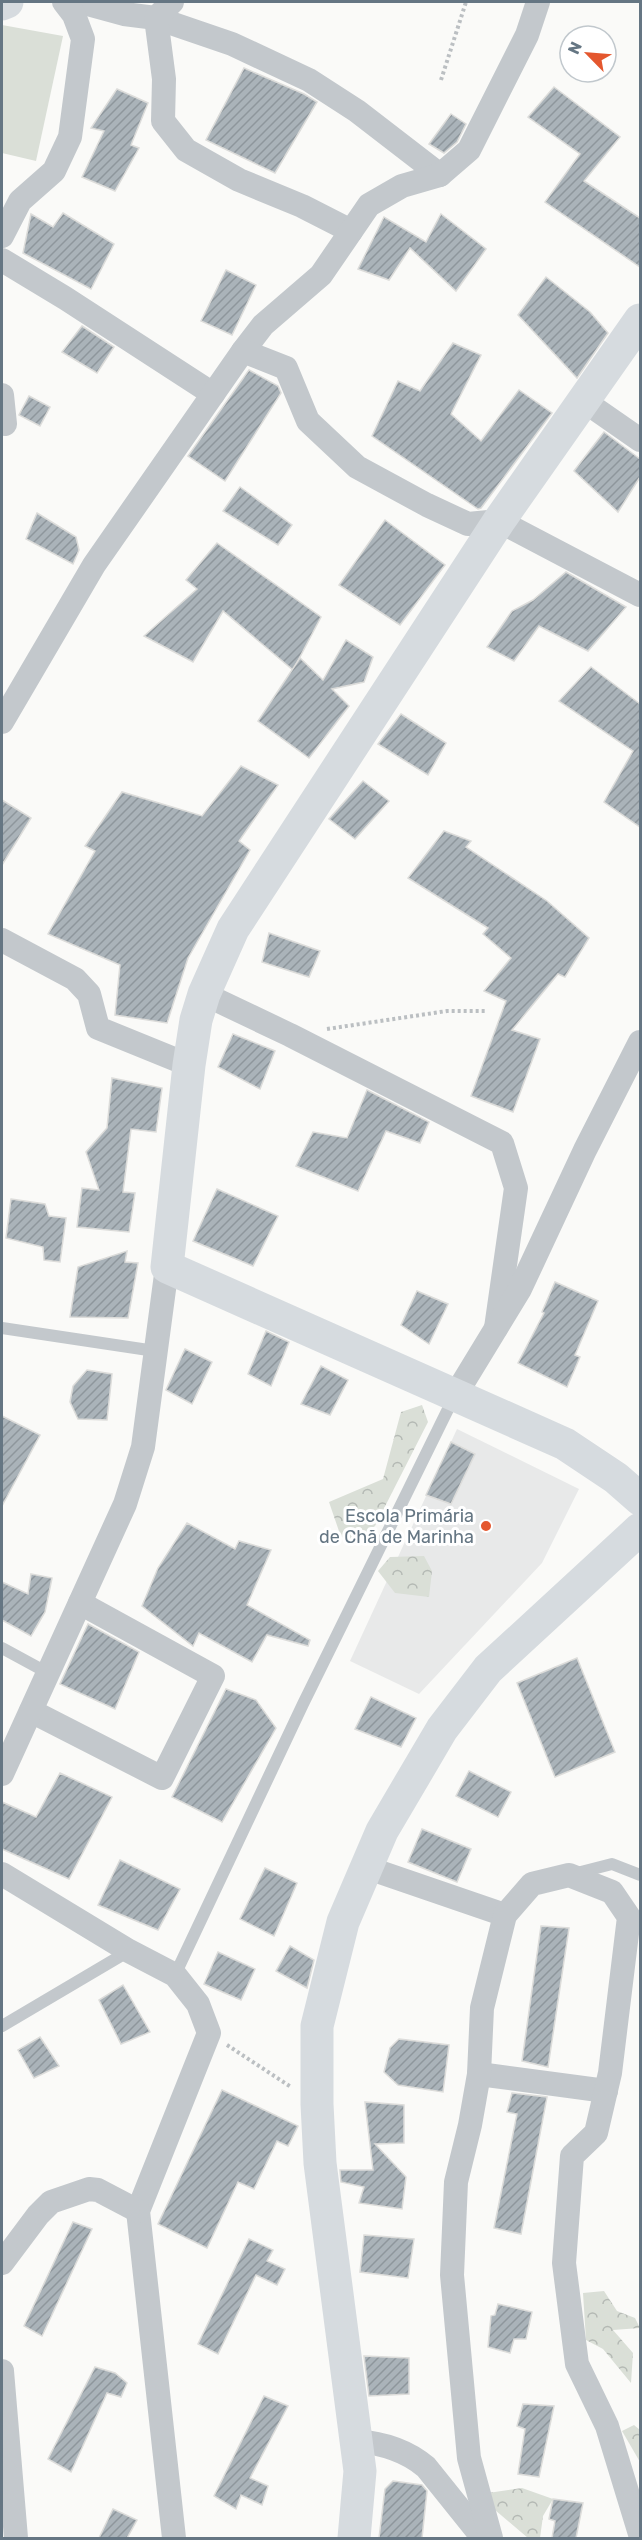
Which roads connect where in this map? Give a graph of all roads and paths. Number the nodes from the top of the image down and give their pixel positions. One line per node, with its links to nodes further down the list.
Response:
1 (64, 2): 9 (street)
2 (80, 2): 5 (street)
3 (466, 2): 6 (path)
4 (538, 2): 7 (street)
5 (164, 10): 7 (street); 8 (street)
6 (441, 80)
7 (440, 176): 8 (street)
8 (351, 231): 12 (street)
9 (2, 236)
10 (2, 260): 13 (street)
11 (640, 320): 15 (street)
12 (243, 351): 13 (street); 18 (street)
13 (213, 394): 20 (street)
14 (2, 395): 16 (street)
15 (584, 401): 17 (street); 18 (street)
16 (5, 424)
17 (640, 440)
18 (499, 521): 19 (street); 22 (street)
19 (640, 595)
20 (2, 722)
21 (2, 940): 26 (street)
22 (204, 994): 24 (street); 26 (street)
23 (486, 1011): 24 (path)
24 (290, 1035): 29 (street)
25 (640, 1042): 29 (street)
26 (189, 1065): 27 (street)
27 (167, 1267): 30 (street); 31 (street)
28 (2, 1328): 30 (lane)
29 (496, 1328): 31 (street)
30 (155, 1351): 34 (street)
31 (456, 1394): 32 (street); 45 (lane)
32 (640, 1499)
33 (640, 1529): 39 (street)
34 (80, 1603): 36 (street); 37 (street)
35 (2, 1648): 36 (lane)
36 (48, 1673): 37 (street)
37 (31, 1711): 38 (street)
38 (2, 1774)
39 (365, 1867): 43 (street); 50 (street)
40 (2, 1874): 44 (street)
41 (569, 1875): 42 (lane); 43 (street); 49 (street)
42 (640, 1875)
43 (505, 1916): 48 (street)
44 (129, 1951): 45 (street); 46 (lane)
45 (175, 1975): 47 (street)
46 (2, 2026)
47 (209, 2033): 50 (path); 51 (street)
48 (479, 2074): 49 (street); 60 (street)
49 (606, 2091): 55 (street)
50 (317, 2104): 54 (street)
51 (138, 2211): 52 (street); 57 (street)
52 (2, 2263)
53 (2, 2371): 56 (street)
54 (356, 2441): 58 (street); 59 (street)
55 (640, 2534)
56 (16, 2538)
57 (174, 2538)
58 (354, 2538)
59 (483, 2538)
60 (491, 2538)

